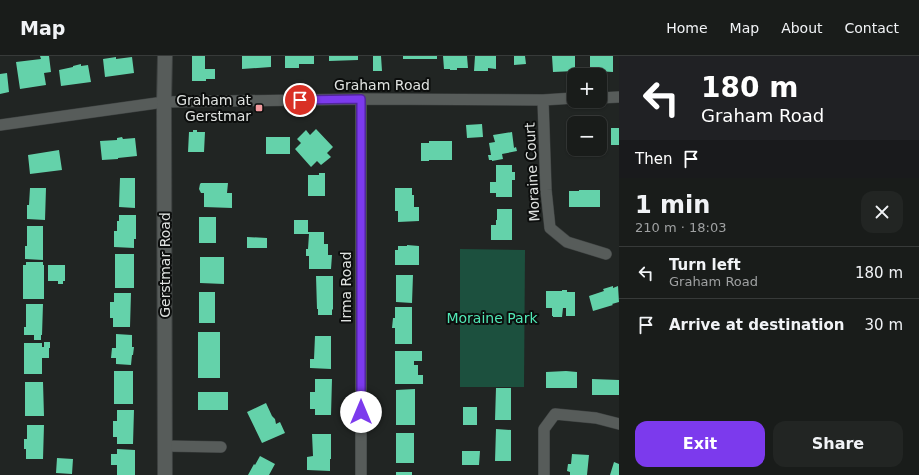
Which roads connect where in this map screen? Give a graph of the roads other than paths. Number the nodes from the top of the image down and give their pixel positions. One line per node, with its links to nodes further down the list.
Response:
1 (165, 56): 7 (street, Gerstmar Road)
2 (619, 97): 4 (street)
3 (567, 98): 6 (street, Graham Road)
4 (607, 98)
5 (361, 99): 6 (street, Graham Road); 7 (street, Graham Road); 14 (street, Irma Road)
6 (543, 100): 9 (street, Moraine Court)
7 (164, 102): 8 (street, Graham Road); 11 (street, Gerstmar Road)
8 (0, 125)
9 (606, 254)
10 (619, 424): 15 (street)
11 (165, 446): 12 (street); 13 (street, Gerstmar Road)
12 (221, 447)
13 (165, 475)
14 (361, 475)
15 (544, 475)

